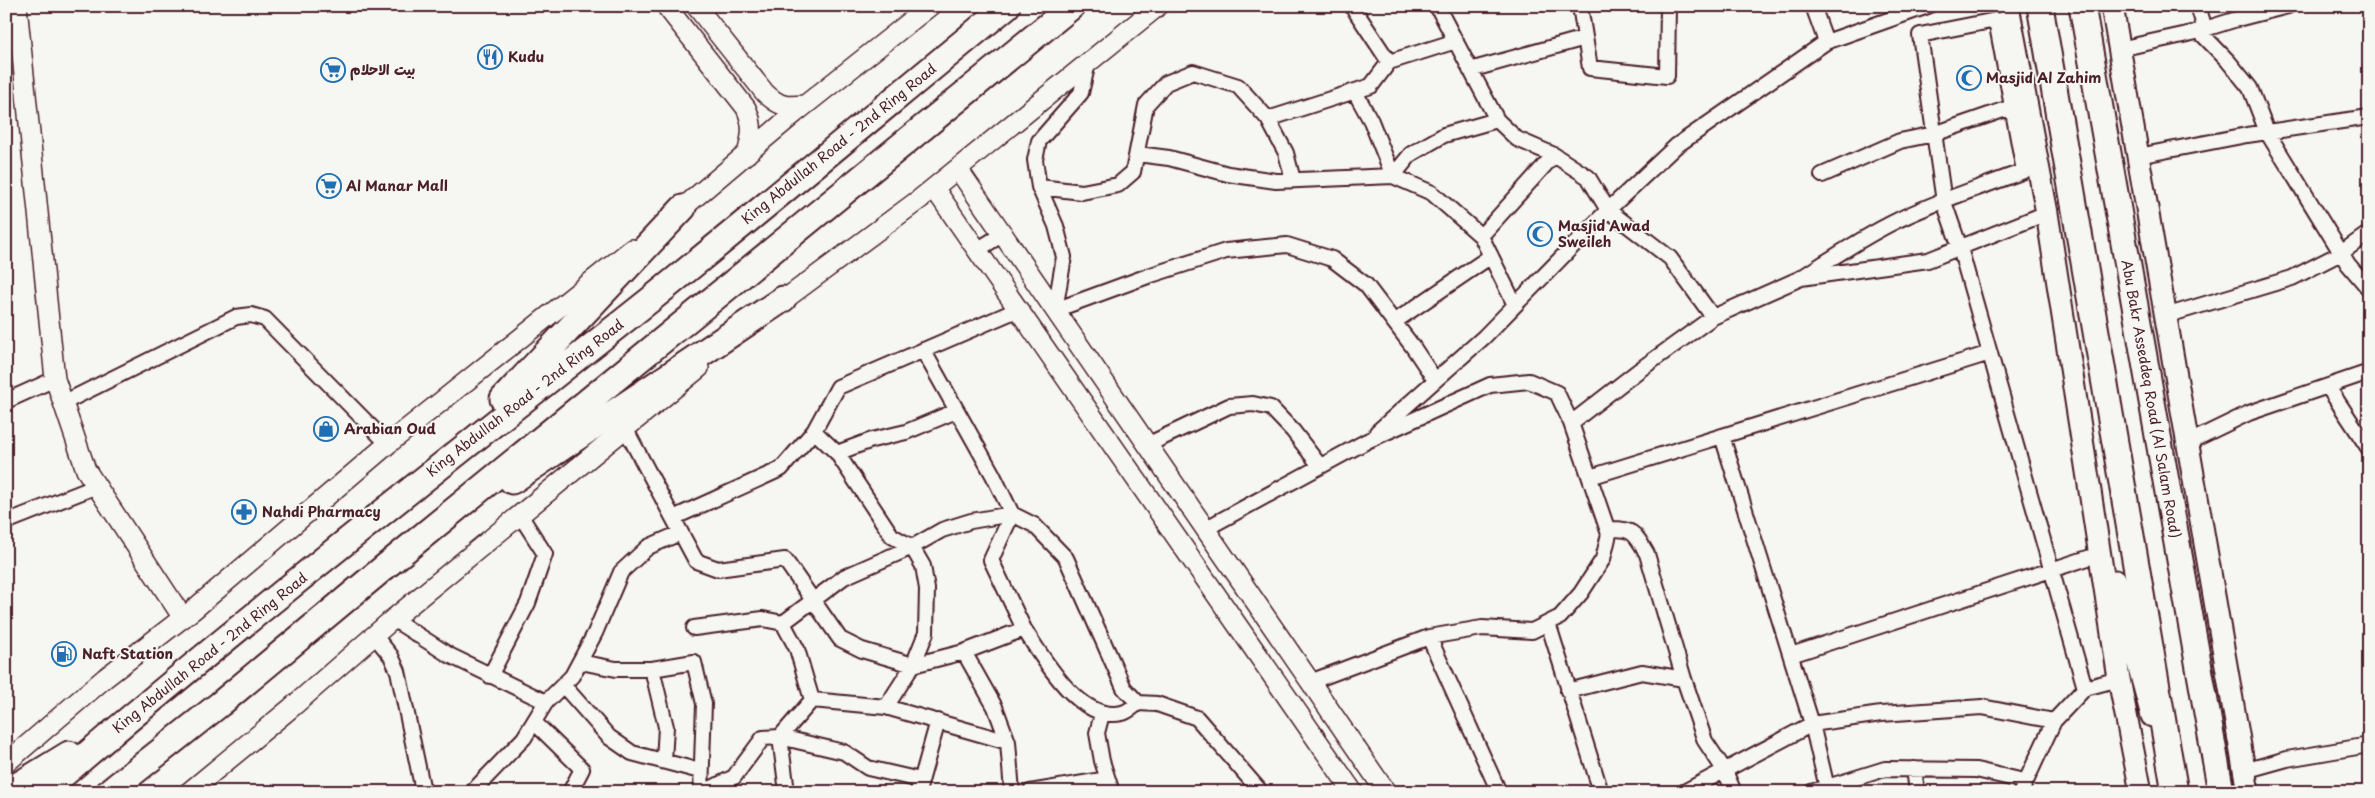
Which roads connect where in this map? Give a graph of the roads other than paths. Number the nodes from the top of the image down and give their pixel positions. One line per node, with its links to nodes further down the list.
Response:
1 (17, 6): 69 (main road)
2 (666, 6): 36 (main road)
3 (696, 6): 29 (main road)
4 (930, 6): 29 (main road)
5 (1007, 6): 85 (highway, King Abdullah Road - 2nd Ring Road)
6 (1072, 6): 99 (highway)
7 (1158, 6): 26 (main road)
8 (1352, 6): 25 (street)
9 (1437, 6): 22 (street)
10 (1580, 6): 21 (street)
11 (1668, 6): 21 (street)
12 (1813, 6): 23 (street)
13 (1928, 6): 23 (street)
14 (2008, 6): 49 (main road)
15 (2040, 6): 168 (highway)
16 (2082, 6): 169 (highway, Abu Bakr Asseddeq Road (Al Salam Road))
17 (2112, 6): 24 (main road)
18 (2198, 6): 20 (street)
19 (2281, 7): 20 (street)
20 (2202, 30): 24 (street); 34 (street)
21 (1585, 38): 27 (street)
22 (1456, 41): 25 (street); 27 (street)
23 (1826, 42): 48 (street)
24 (2119, 49): 39 (main road)
25 (1388, 62): 28 (street)
26 (1088, 63): 40 (main road); 44 (street)
27 (1470, 70): 33 (street)
28 (1355, 92): 32 (street); 42 (street)
29 (805, 105): 36 (main road)
30 (2012, 107): 35 (street); 35 (street); 46 (street)
31 (2369, 117): 34 (street)
32 (1268, 118): 37 (street); 43 (street)
33 (1497, 120): 38 (street); 42 (street)
34 (2267, 132): 39 (street); 55 (street)
35 (1934, 134): 41 (street); 46 (street)
36 (747, 154): 47 (main road)
37 (1137, 154): 43 (street); 44 (street)
38 (1554, 155): 48 (street); 52 (street)
39 (2138, 156): 63 (main road)
40 (958, 169): 45 (main road); 51 (main road)
41 (1822, 175)
42 (1393, 176): 43 (street); 52 (street)
43 (1293, 180)
44 (1039, 187): 62 (street)
45 (934, 188): 54 (main road); 59 (main road)
46 (1944, 202): 53 (street); 57 (street)
47 (683, 208): 80 (main road); 85 (highway)
48 (1608, 210): 60 (street); 64 (street)
49 (2046, 214): 53 (street); 87 (main road)
50 (2369, 233): 55 (street)
51 (1003, 234): 54 (street); 62 (main road)
52 (1481, 236): 56 (street)
53 (1960, 248): 57 (street); 67 (street)
54 (977, 250): 61 (main road)
55 (2341, 253): 58 (street); 63 (street)
56 (1491, 256): 60 (street); 65 (street)
57 (1801, 278): 64 (street)
58 (2369, 289)
59 (784, 299): 76 (main road); 99 (highway)
60 (1515, 305): 70 (street)
61 (1019, 310): 66 (street); 159 (main road)
62 (1055, 310): 65 (street); 81 (main road)
63 (2165, 316): 83 (main road)
64 (1712, 317): 75 (street)
65 (1394, 322): 70 (street)
66 (923, 350): 74 (street); 77 (street)
67 (1990, 353): 78 (street); 100 (street)
68 (2369, 372): 71 (street)
69 (55, 378): 72 (street); 73 (main road)
70 (1435, 380): 79 (street)
71 (2328, 387): 82 (street); 83 (street)
72 (6, 401)
73 (63, 403): 80 (street); 89 (main road)
74 (956, 412): 84 (street); 90 (street)
75 (1571, 423): 79 (street); 88 (street)
76 (625, 428): 91 (main road); 92 (street)
77 (814, 431): 84 (street); 92 (street)
78 (1722, 436): 88 (street); 111 (street)
79 (1367, 441): 86 (street)
80 (388, 444): 102 (main road)
81 (1148, 445): 86 (street); 94 (main road)
82 (2369, 449)
83 (2188, 451): 141 (main road); 169 (main road)
84 (837, 453): 97 (street)
85 (444, 461): 127 (highway, King Abdullah Road - 2nd Ring Road)
86 (1320, 466): 94 (street)
87 (2086, 467): 98 (main road); 168 (main road)
88 (1590, 477): 95 (street)
89 (97, 486): 93 (street); 102 (main road)
90 (1012, 514): 97 (street); 107 (street); 124 (street)
91 (520, 515): 103 (main road); 115 (street)
92 (673, 518): 96 (street)
93 (6, 522)
94 (1205, 529): 118 (main road)
95 (1608, 529): 105 (street); 116 (street)
96 (680, 533): 101 (street); 112 (street)
97 (912, 547): 101 (street); 113 (street)
98 (2100, 554): 100 (street); 117 (main road)
99 (386, 566): 125 (highway)
100 (2051, 570): 111 (street); 120 (street)
101 (814, 599): 104 (street); 113 (street)
102 (183, 618): 137 (main road)
103 (393, 619): 108 (main road); 115 (street)
104 (783, 623): 106 (street); 122 (street)
105 (1548, 623): 109 (street); 121 (street)
106 (694, 628)
107 (1024, 629): 110 (street); 128 (street)
108 (374, 635): 146 (main road); 151 (street)
109 (1429, 637): 118 (street); 161 (street)
110 (964, 652): 113 (street); 134 (street)
111 (1791, 655): 132 (street)
112 (580, 662): 114 (street); 119 (street)
113 (913, 665): 126 (street)
114 (652, 669): 136 (street); 139 (street)
115 (490, 676): 123 (street)
116 (1684, 679): 121 (street); 140 (street)
117 (2119, 679): 120 (street); 167 (main road)
118 (1310, 682): 160 (main road)
119 (563, 685): 123 (street); 136 (street)
120 (2085, 688): 130 (street)
121 (1568, 691): 162 (street)
122 (812, 700): 126 (street); 133 (street)
123 (546, 702): 131 (street)
124 (1138, 703): 128 (street); 158 (street)
125 (220, 704): 149 (highway); 150 (highway)
126 (886, 707): 129 (street)
127 (135, 713): 147 (highway); 148 (highway, King Abdullah Road - 2nd Ring Road)
128 (1102, 714): 143 (street)
129 (938, 720): 134 (street); 142 (street)
130 (2054, 722): 132 (street); 144 (street)
131 (535, 723): 152 (street); 153 (street)
132 (1812, 724): 140 (street); 145 (street)
133 (780, 737): 142 (street); 154 (street); 155 (street)
134 (1008, 742): 156 (street)
135 (2369, 745): 141 (street)
136 (664, 761): 139 (street)
137 (6, 763)
138 (1914, 769): 144 (street); 145 (street); 166 (street)
139 (700, 771): 154 (street)
140 (1725, 771): 163 (street); 164 (street)
141 (2246, 782)
142 (919, 786)
143 (1110, 786): 157 (street)
144 (2023, 787)
145 (1828, 789): 165 (street)
146 (190, 791)
147 (7, 792)
148 (43, 792)
149 (109, 792)
150 (131, 792)
151 (425, 792)
152 (472, 792)
153 (570, 792)
154 (702, 792)
155 (788, 792)
156 (1012, 792)
157 (1030, 792)
158 (1261, 792)
159 (1353, 792)
160 (1386, 792)
161 (1499, 792)
162 (1601, 792)
163 (1684, 792)
164 (1734, 792)
165 (1811, 792)
166 (1917, 792)
167 (2141, 792)
168 (2174, 792)
169 (2222, 792)

